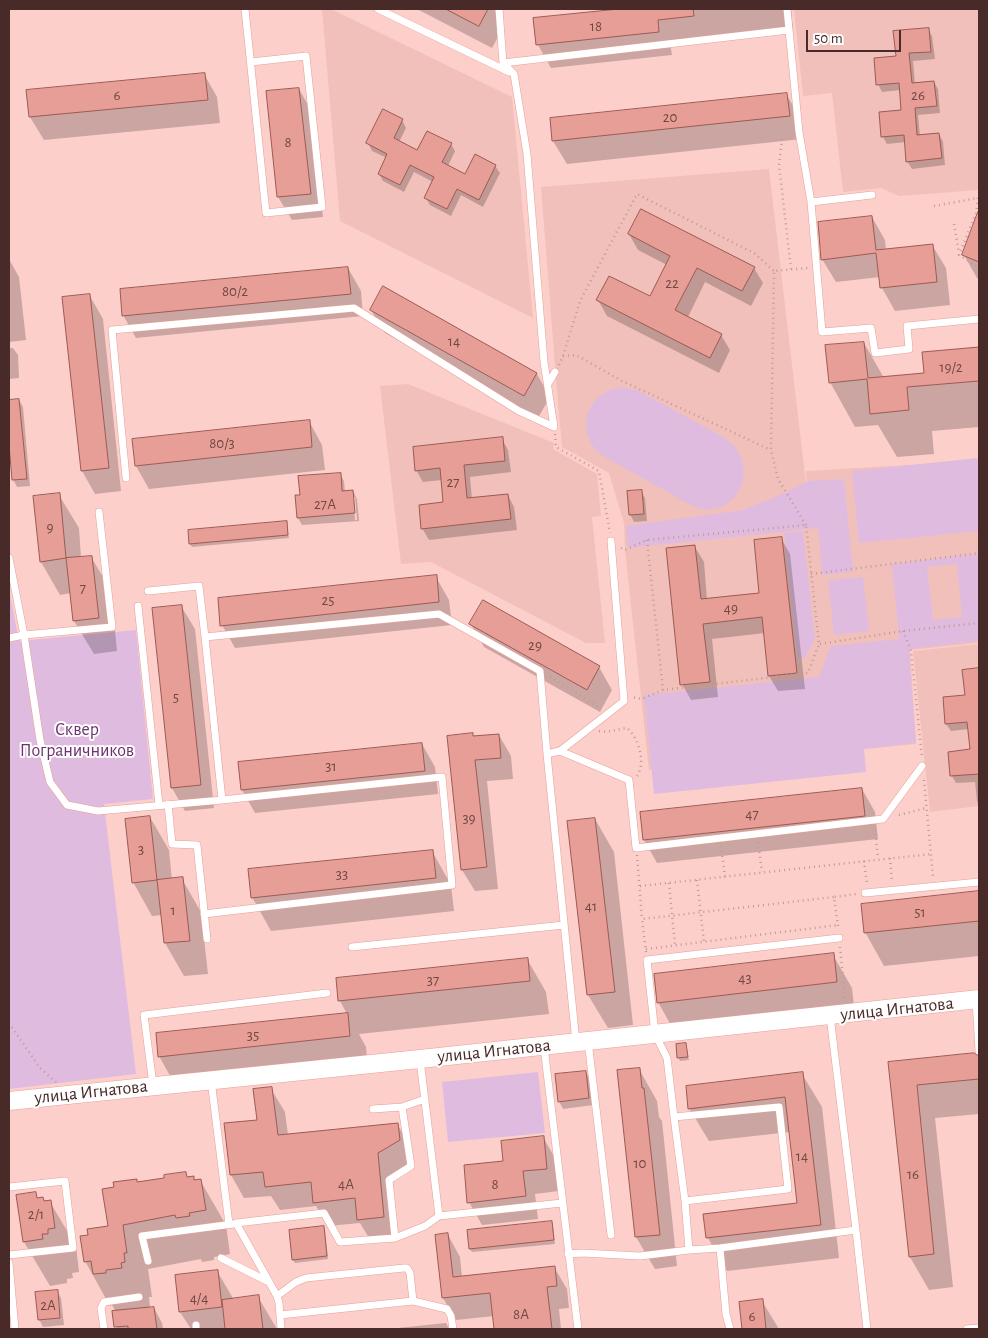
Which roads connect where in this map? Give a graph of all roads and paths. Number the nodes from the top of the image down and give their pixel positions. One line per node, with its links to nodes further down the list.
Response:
1 (245, 9): 6 (lane)
2 (378, 9): 8 (lane)
3 (498, 9): 7 (lane)
4 (787, 9): 5 (lane)
5 (789, 30): 7 (lane); 12 (lane)
6 (251, 62): 6 (lane)
7 (503, 63): 8 (lane)
8 (514, 74): 23 (lane)
9 (782, 138): 18 (path)
10 (872, 195): 12 (lane)
11 (979, 198): 13 (path); 15 (path)
12 (811, 202): 16 (lane)
13 (934, 206)
14 (954, 224): 15 (path)
15 (959, 255): 17 (path)
16 (817, 268): 18 (path); 20 (lane)
17 (979, 268)
18 (791, 269): 19 (path)
19 (774, 271): 21 (path); 25 (path)
20 (979, 319)
21 (564, 356): 22 (path); 25 (path)
22 (555, 372): 23 (lane)
23 (548, 384): 24 (lane)
24 (554, 427): 26 (lane); 30 (path)
25 (772, 450): 28 (path)
26 (126, 478)
27 (99, 512): 37 (lane)
28 (806, 525): 29 (path); 33 (path)
29 (647, 540): 30 (path); 42 (path)
30 (612, 541): 43 (lane)
31 (979, 553): 33 (path)
32 (9, 558): 37 (lane)
33 (811, 574): 40 (path)
34 (148, 591): 38 (lane)
35 (138, 606): 52 (lane)
36 (979, 623): 40 (path)
37 (24, 635): 39 (lane); 52 (lane)
38 (205, 637): 41 (lane); 50 (lane)
39 (9, 638)
40 (819, 644): 42 (path)
41 (540, 671): 44 (path); 47 (lane)
42 (663, 690): 43 (path)
43 (623, 694): 44 (lane)
44 (608, 714): 45 (lane)
45 (589, 728): 46 (lane); 49 (path)
46 (560, 751): 47 (lane); 49 (lane)
47 (547, 754): 76 (lane)
48 (922, 766): 54 (lane)
49 (629, 780): 58 (lane)
50 (222, 800): 51 (lane); 73 (lane)
51 (168, 804): 52 (lane); 73 (lane)
52 (158, 805)
53 (926, 808): 54 (path)
54 (883, 819): 55 (lane)
55 (874, 820): 56 (lane); 61 (path)
56 (757, 833): 57 (lane); 63 (path)
57 (720, 838): 58 (lane); 64 (path)
58 (636, 848): 68 (path)
59 (931, 854): 60 (path)
60 (890, 858): 61 (path); 69 (path)
61 (878, 859): 62 (path)
62 (864, 861): 63 (path); 70 (path)
63 (762, 872): 64 (path)
64 (725, 876): 65 (path)
65 (697, 880): 67 (path); 72 (path)
66 (979, 882): 69 (lane)
67 (669, 883): 68 (path); 74 (path)
68 (640, 886): 75 (path)
69 (893, 890): 70 (lane)
70 (866, 892): 71 (path)
71 (834, 897): 72 (path); 77 (path)
72 (701, 912): 74 (path); 80 (path)
73 (204, 914): 79 (lane)
74 (672, 915): 75 (path); 81 (path)
75 (642, 919): 83 (path)
76 (564, 925): 82 (lane); 93 (lane)
77 (838, 925): 78 (path); 80 (path)
78 (839, 938): 84 (lane); 88 (path)
79 (207, 939)
80 (704, 942): 81 (path); 84 (path)
81 (675, 945): 83 (path); 85 (path)
82 (352, 947)
83 (646, 949): 86 (path)
84 (705, 953): 85 (lane)
85 (676, 956): 86 (lane)
86 (647, 960): 92 (lane)
87 (327, 993): 99 (lane)
88 (846, 1000)
89 (977, 1000): 90 (street, улица Игнатова); 95 (lane)
90 (830, 1016): 92 (street, улица Игнатова); 110 (lane)
91 (9, 1023): 98 (path)
92 (655, 1034): 93 (street, улица Игнатова); 104 (lane)
93 (582, 1042): 94 (street, улица Игнатова); 111 (lane)
94 (544, 1046): 96 (street, улица Игнатова); 107 (lane)
95 (979, 1051)
96 (420, 1059): 97 (street, улица Игнатова); 100 (lane)
97 (211, 1079): 99 (street, улица Игнатова); 109 (lane)
98 (57, 1083)
99 (153, 1085): 101 (street, улица Игнатова)
100 (426, 1099): 102 (lane); 108 (lane)
101 (9, 1101)
102 (402, 1107): 103 (lane); 112 (lane)
103 (373, 1109)
104 (674, 1117): 106 (lane); 106 (lane)
105 (9, 1186): 116 (lane)
106 (685, 1202): 114 (lane)
107 (562, 1203): 108 (lane); 115 (lane)
108 (439, 1216): 112 (lane)
109 (232, 1224): 112 (lane); 118 (lane); 120 (lane)
110 (856, 1230): 113 (lane); 132 (lane)
111 (611, 1235)
112 (395, 1238)
113 (720, 1248): 114 (lane); 131 (lane)
114 (689, 1250): 115 (lane)
115 (568, 1254): 130 (lane)
116 (9, 1255)
117 (221, 1258): 120 (lane)
118 (148, 1261)
119 (9, 1263): 126 (lane)
120 (269, 1282): 121 (lane)
121 (277, 1296): 123 (lane); 124 (lane)
122 (139, 1297): 127 (lane)
123 (413, 1301): 124 (lane); 129 (lane)
124 (280, 1315): 128 (lane)
125 (979, 1328): 133 (lane)
126 (16, 1329)
127 (104, 1329)
128 (281, 1329)
129 (453, 1329)
130 (578, 1329)
131 (730, 1329)
132 (867, 1329)
133 (967, 1329)

